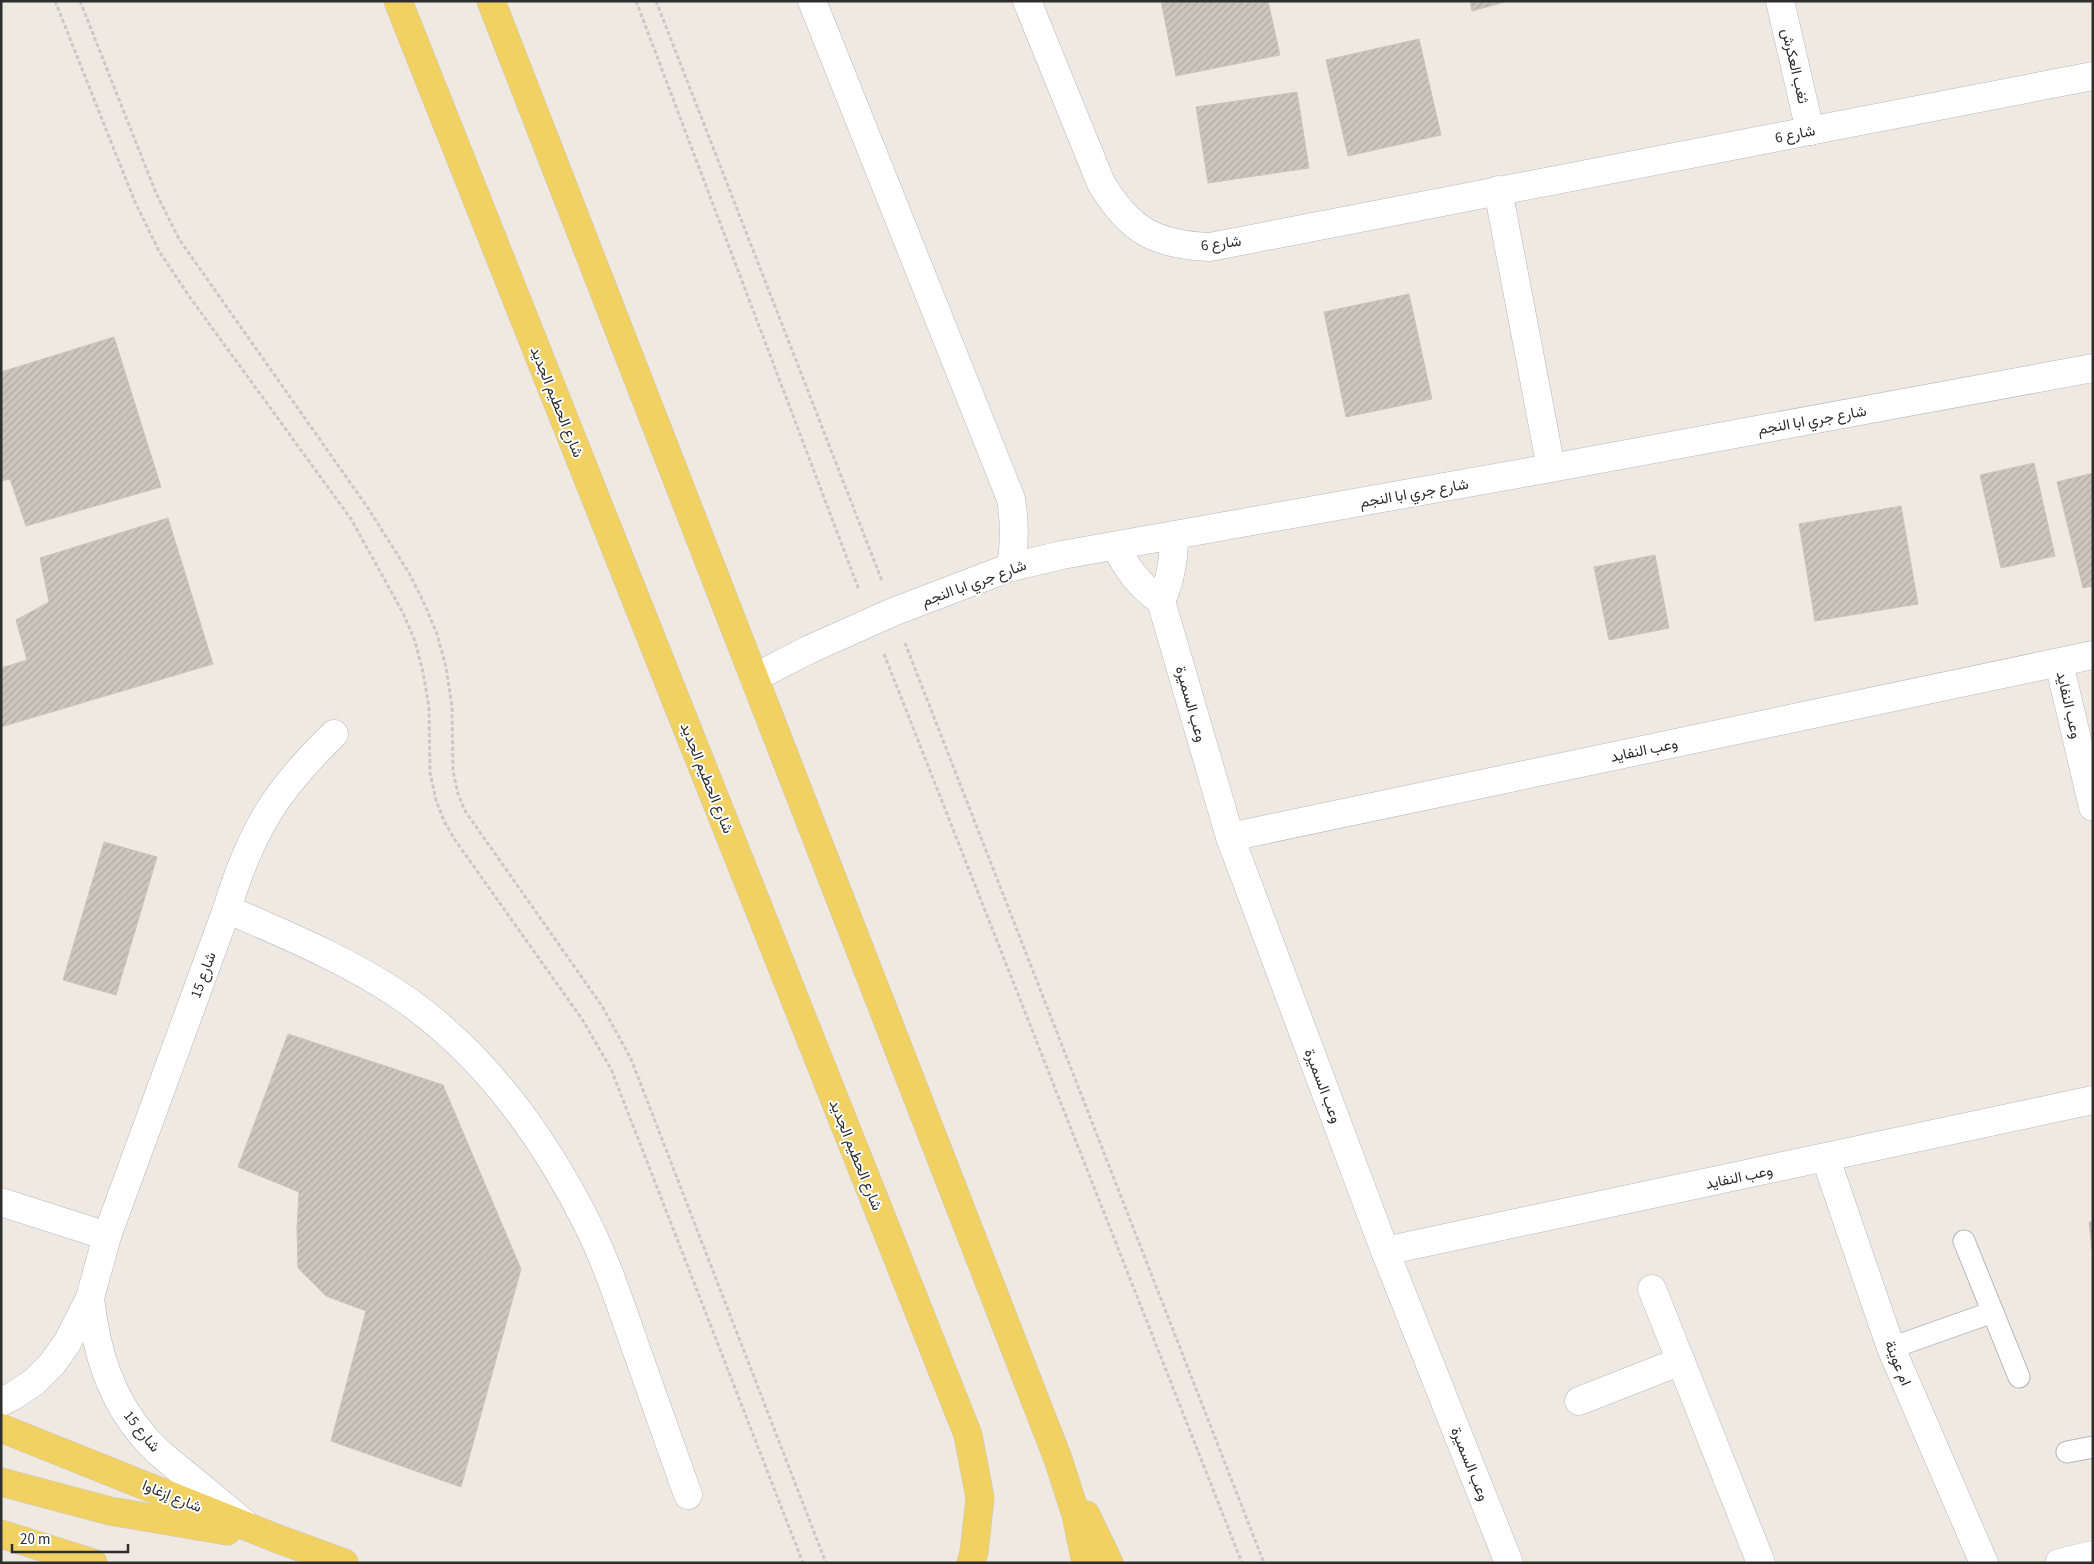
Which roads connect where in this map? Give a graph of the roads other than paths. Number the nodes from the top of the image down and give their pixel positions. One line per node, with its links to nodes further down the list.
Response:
1 (398, 1): 48 (main road, شارع الحطيم الجديد)
2 (491, 1): 17 (main road)
3 (812, 1): 13 (street)
4 (1027, 1): 8 (street, شارع 6)
5 (1780, 1): 7 (street, ثغب العكرش)
6 (2093, 76): 7 (street, شارع 6)
7 (1810, 131): 8 (street, شارع 6)
8 (1498, 190): 10 (street)
9 (2093, 368): 10 (street, شارع جري ابا النجم)
10 (1551, 468): 11 (street, شارع جري ابا النجم)
11 (1174, 536): 12 (street, شارع جري ابا النجم); 14 (street)
12 (1116, 546): 13 (street, شارع جري ابا النجم); 14 (street)
13 (1011, 567): 17 (street, شارع جري ابا النجم)
14 (1161, 601): 20 (street, وعب السميرة)
15 (2093, 655): 16 (street, وعب النفايد)
16 (2059, 662): 19 (street, وعب النفايد); 20 (street, وعب النفايد)
17 (754, 678): 39 (main road)
18 (334, 734): 21 (street, شارع 15)
19 (2093, 807)
20 (1230, 836): 27 (street, وعب السميرة)
21 (227, 909): 25 (street, شارع 15); 41 (street)
22 (2093, 1100): 23 (street, وعب النفايد)
23 (1826, 1159): 27 (street, وعب النفايد); 31 (street, ام عوينة)
24 (1, 1202): 25 (street)
25 (107, 1236): 29 (street, شارع 15)
26 (1964, 1241): 30 (lane)
27 (1385, 1252): 51 (street, وعب السميرة)
28 (1652, 1289): 32 (street)
29 (90, 1298): 35 (street, شارع 15); 42 (street, شارع 15)
30 (1993, 1312): 31 (lane); 33 (lane)
31 (1891, 1348): 53 (street, ام عوينة)
32 (1681, 1361): 34 (street); 52 (street)
33 (2019, 1377)
34 (1579, 1401)
35 (1, 1402)
36 (1, 1428): 42 (main road, شارع إزغاوا)
37 (2093, 1447): 38 (lane)
38 (2067, 1452)
39 (1058, 1459): 49 (main road); 50 (main road)
40 (1, 1482): 44 (main road)
41 (688, 1495)
42 (250, 1528): 44 (main road, شارع إزغاوا)
43 (1, 1534): 46 (main road)
44 (278, 1539): 47 (main road, شارع إزغاوا)
45 (2093, 1556): 54 (street)
46 (94, 1563)
47 (344, 1563)
48 (971, 1563)
49 (1086, 1563)
50 (1109, 1563)
51 (1509, 1563)
52 (1761, 1563)
53 (1984, 1563)
54 (2058, 1563)

